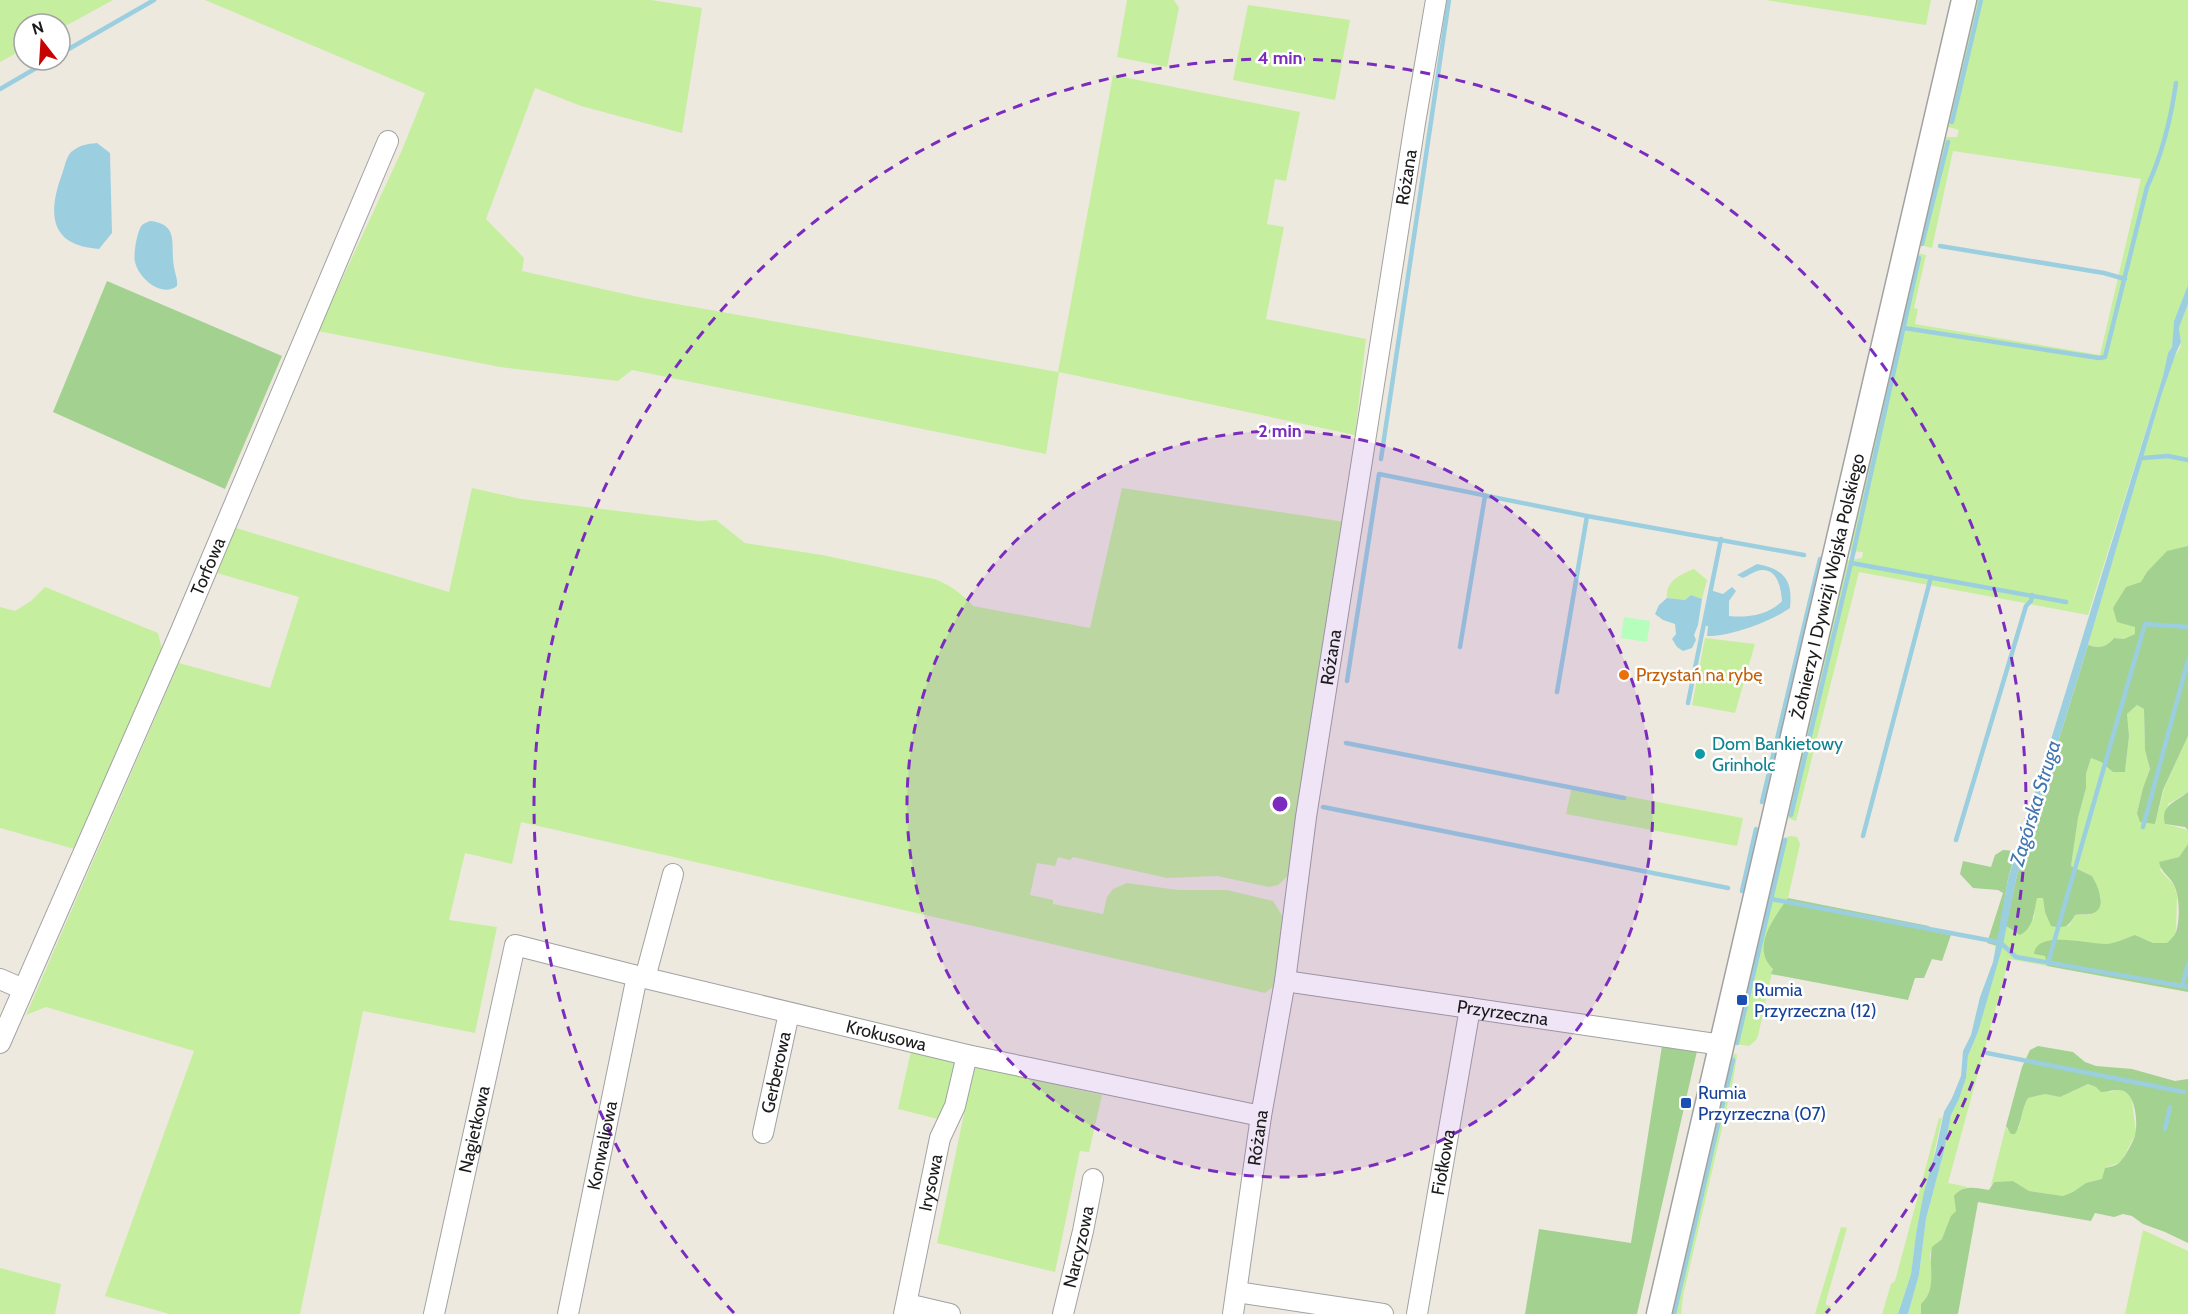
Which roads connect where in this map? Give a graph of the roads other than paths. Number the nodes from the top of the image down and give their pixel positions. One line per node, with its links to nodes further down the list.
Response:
1 (1436, 0): 8 (street, Różana)
2 (1964, 0): 13 (street, Żołnierzy I Dywizji Wojska Polskiego)
3 (388, 141): 9 (street, Torfowa)
4 (673, 874): 6 (street, Konwaliowa)
5 (515, 945): 6 (street, Krokusowa); 20 (street, Nagietkowa)
6 (641, 977): 11 (street, Krokusowa); 21 (street, Konwaliowa)
7 (0, 979): 9 (street)
8 (1285, 981): 10 (street, Przyrzeczna); 15 (street, Różana)
9 (22, 989): 12 (street, Torfowa)
10 (1470, 1008): 13 (street, Przyrzeczna); 26 (street, Fiołkowa)
11 (789, 1012): 14 (street, Krokusowa); 16 (street, Gerberowa)
12 (0, 1043)
13 (1722, 1045): 27 (street, Żołnierzy I Dywizji Wojska Polskiego)
14 (967, 1055): 15 (street, Krokusowa); 19 (street, Irysowa)
15 (1261, 1116): 18 (street, Różana)
16 (763, 1133)
17 (1093, 1179): 23 (street, Narcyzowa)
18 (1237, 1292): 24 (street, Różana); 25 (street)
19 (906, 1309): 22 (street)
20 (434, 1314)
21 (567, 1314)
22 (950, 1314)
23 (1063, 1314)
24 (1233, 1314)
25 (1383, 1314)
26 (1417, 1314)
27 (1659, 1314)

